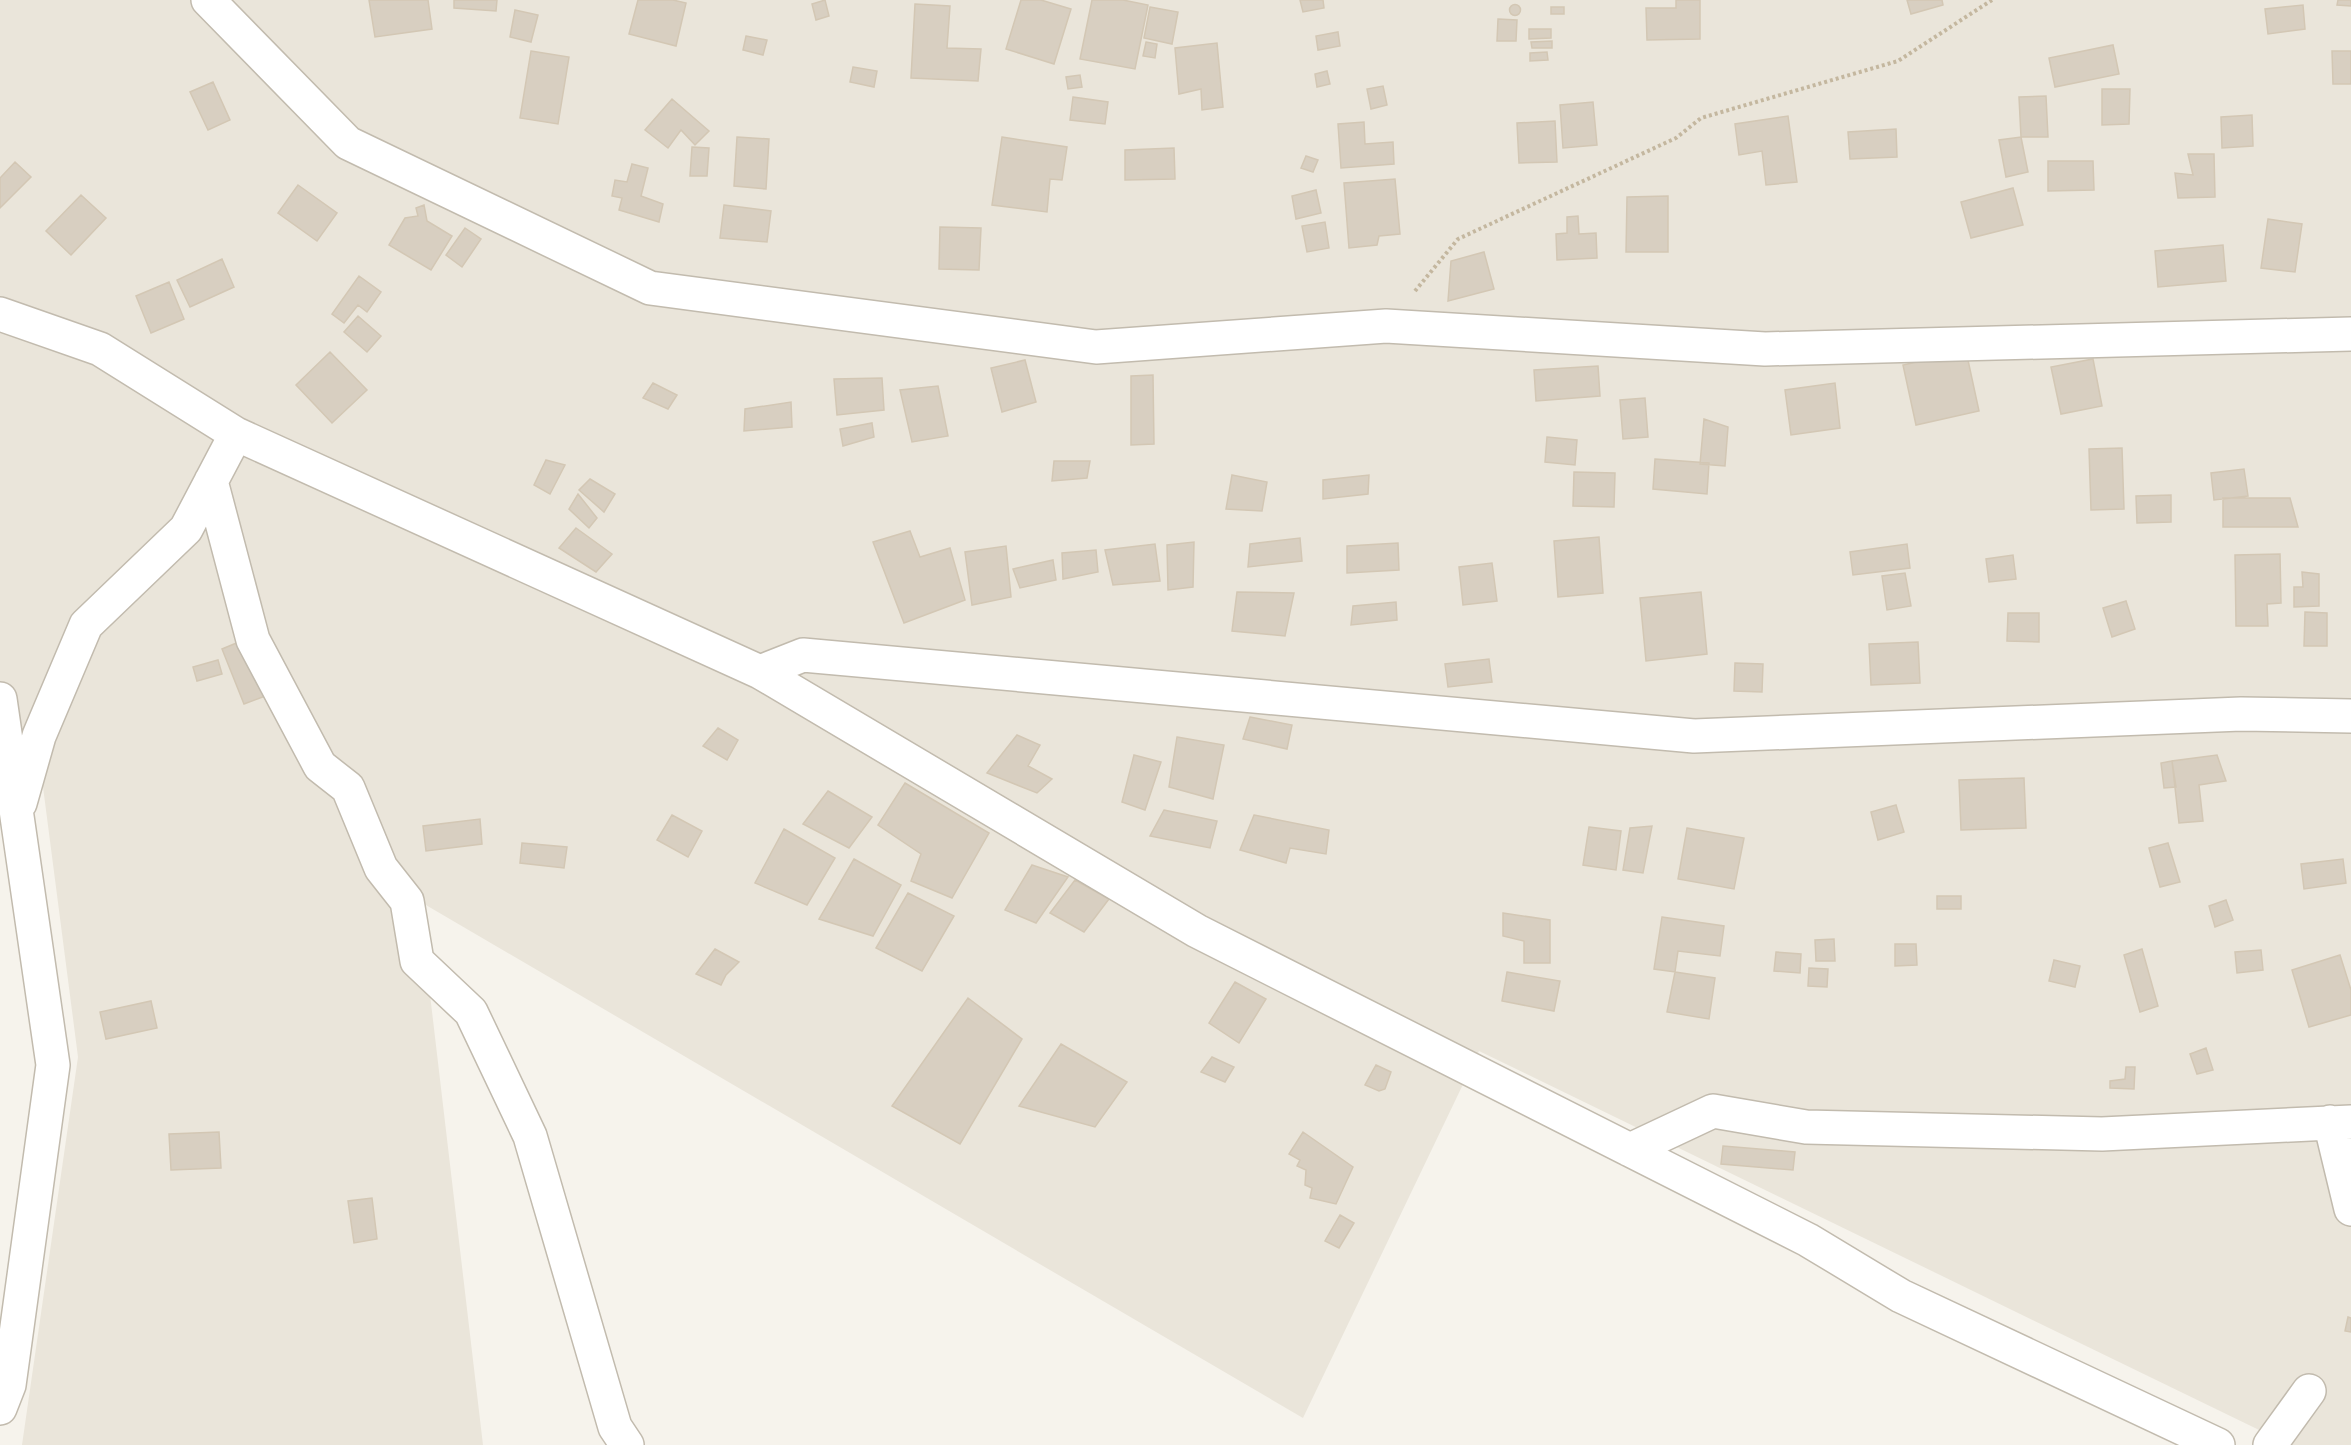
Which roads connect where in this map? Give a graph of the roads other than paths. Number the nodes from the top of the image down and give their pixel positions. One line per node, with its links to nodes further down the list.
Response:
1 (208, 0): 3 (street)
2 (0, 314): 4 (street)
3 (2351, 334)
4 (236, 434): 5 (street); 6 (street)
5 (212, 481): 9 (street); 15 (street)
6 (760, 672): 8 (street); 11 (street)
7 (0, 699): 9 (street)
8 (2351, 716)
9 (17, 814): 14 (street)
10 (2340, 1122): 11 (street); 12 (street)
11 (1630, 1150): 16 (street)
12 (2351, 1209)
13 (2309, 1391): 17 (street)
14 (0, 1408)
15 (627, 1445)
16 (2218, 1445)
17 (2270, 1445)

